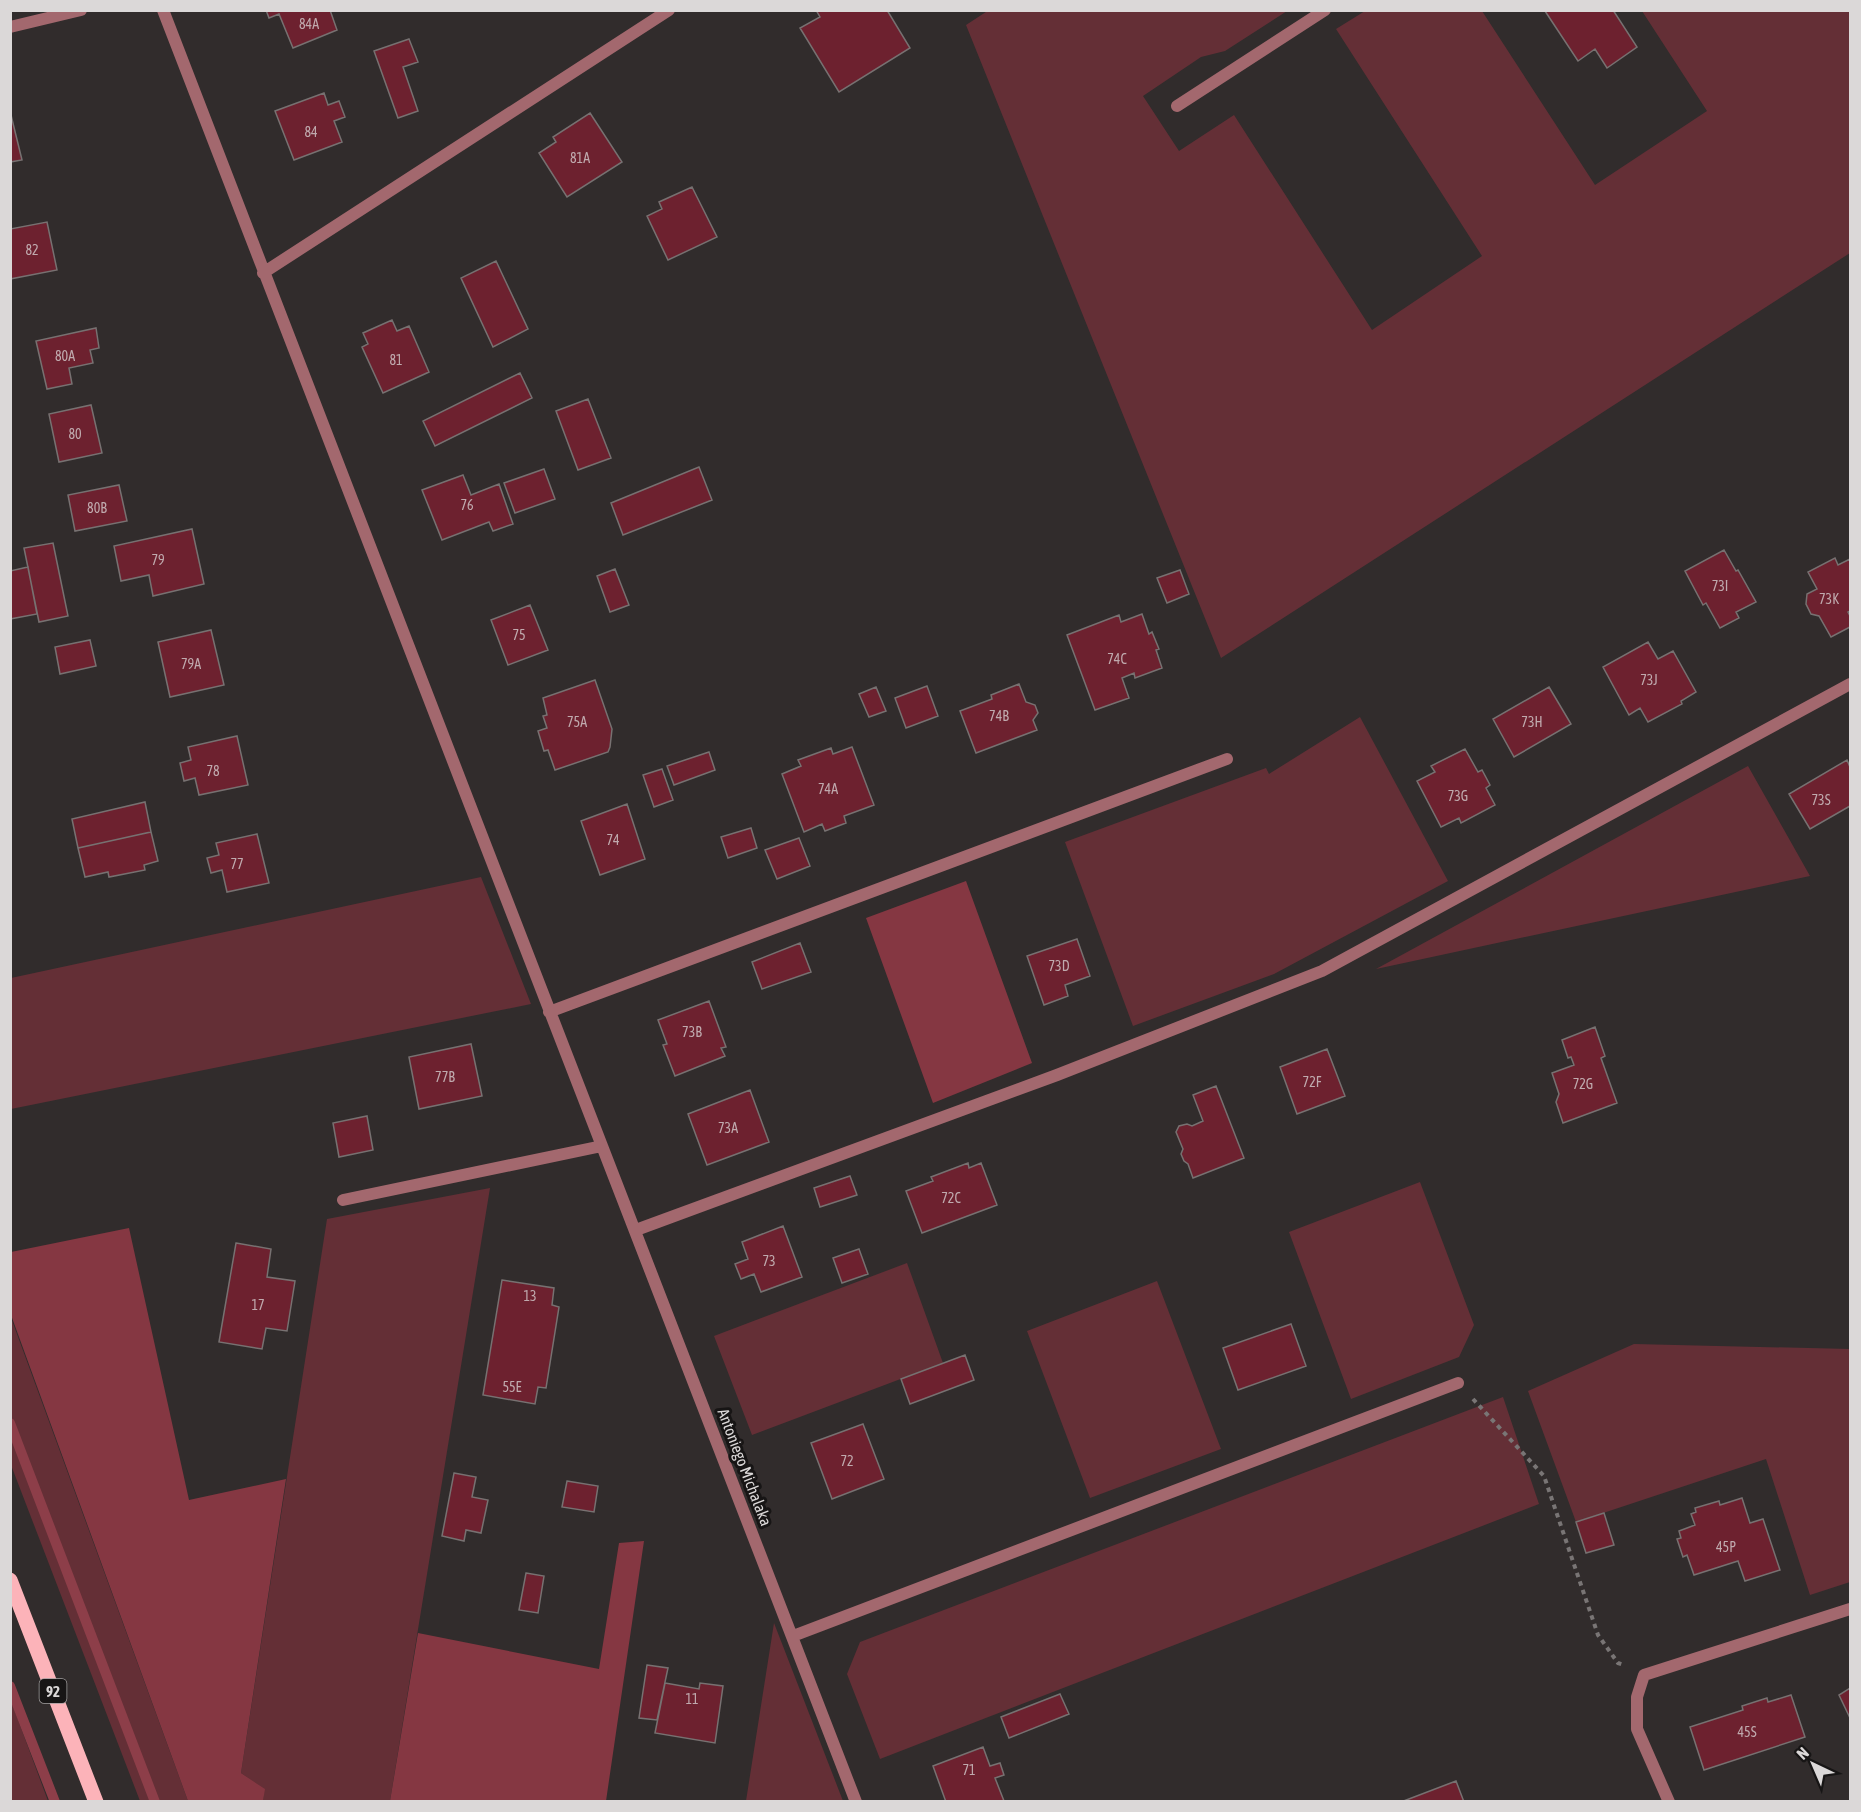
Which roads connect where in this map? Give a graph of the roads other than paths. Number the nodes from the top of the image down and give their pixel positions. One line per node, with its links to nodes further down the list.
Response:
1 (81, 10): 5 (street)
2 (163, 10): 7 (street, Antoniego Michalaka)
3 (669, 10): 7 (street)
4 (1325, 10): 6 (street)
5 (10, 27)
6 (1177, 106)
7 (262, 273): 10 (street, Antoniego Michalaka)
8 (1851, 684): 13 (street)
9 (1227, 759): 10 (street)
10 (549, 1012): 11 (street, Antoniego Michalaka)
11 (602, 1146): 12 (street); 13 (street, Antoniego Michalaka)
12 (343, 1200)
13 (636, 1230): 17 (street, Antoniego Michalaka)
14 (1458, 1383): 17 (street)
15 (10, 1580): 18 (main road, 92)
16 (1851, 1609): 20 (street)
17 (793, 1636): 19 (street, Antoniego Michalaka)
18 (96, 1802)
19 (856, 1802)
20 (1669, 1802)

